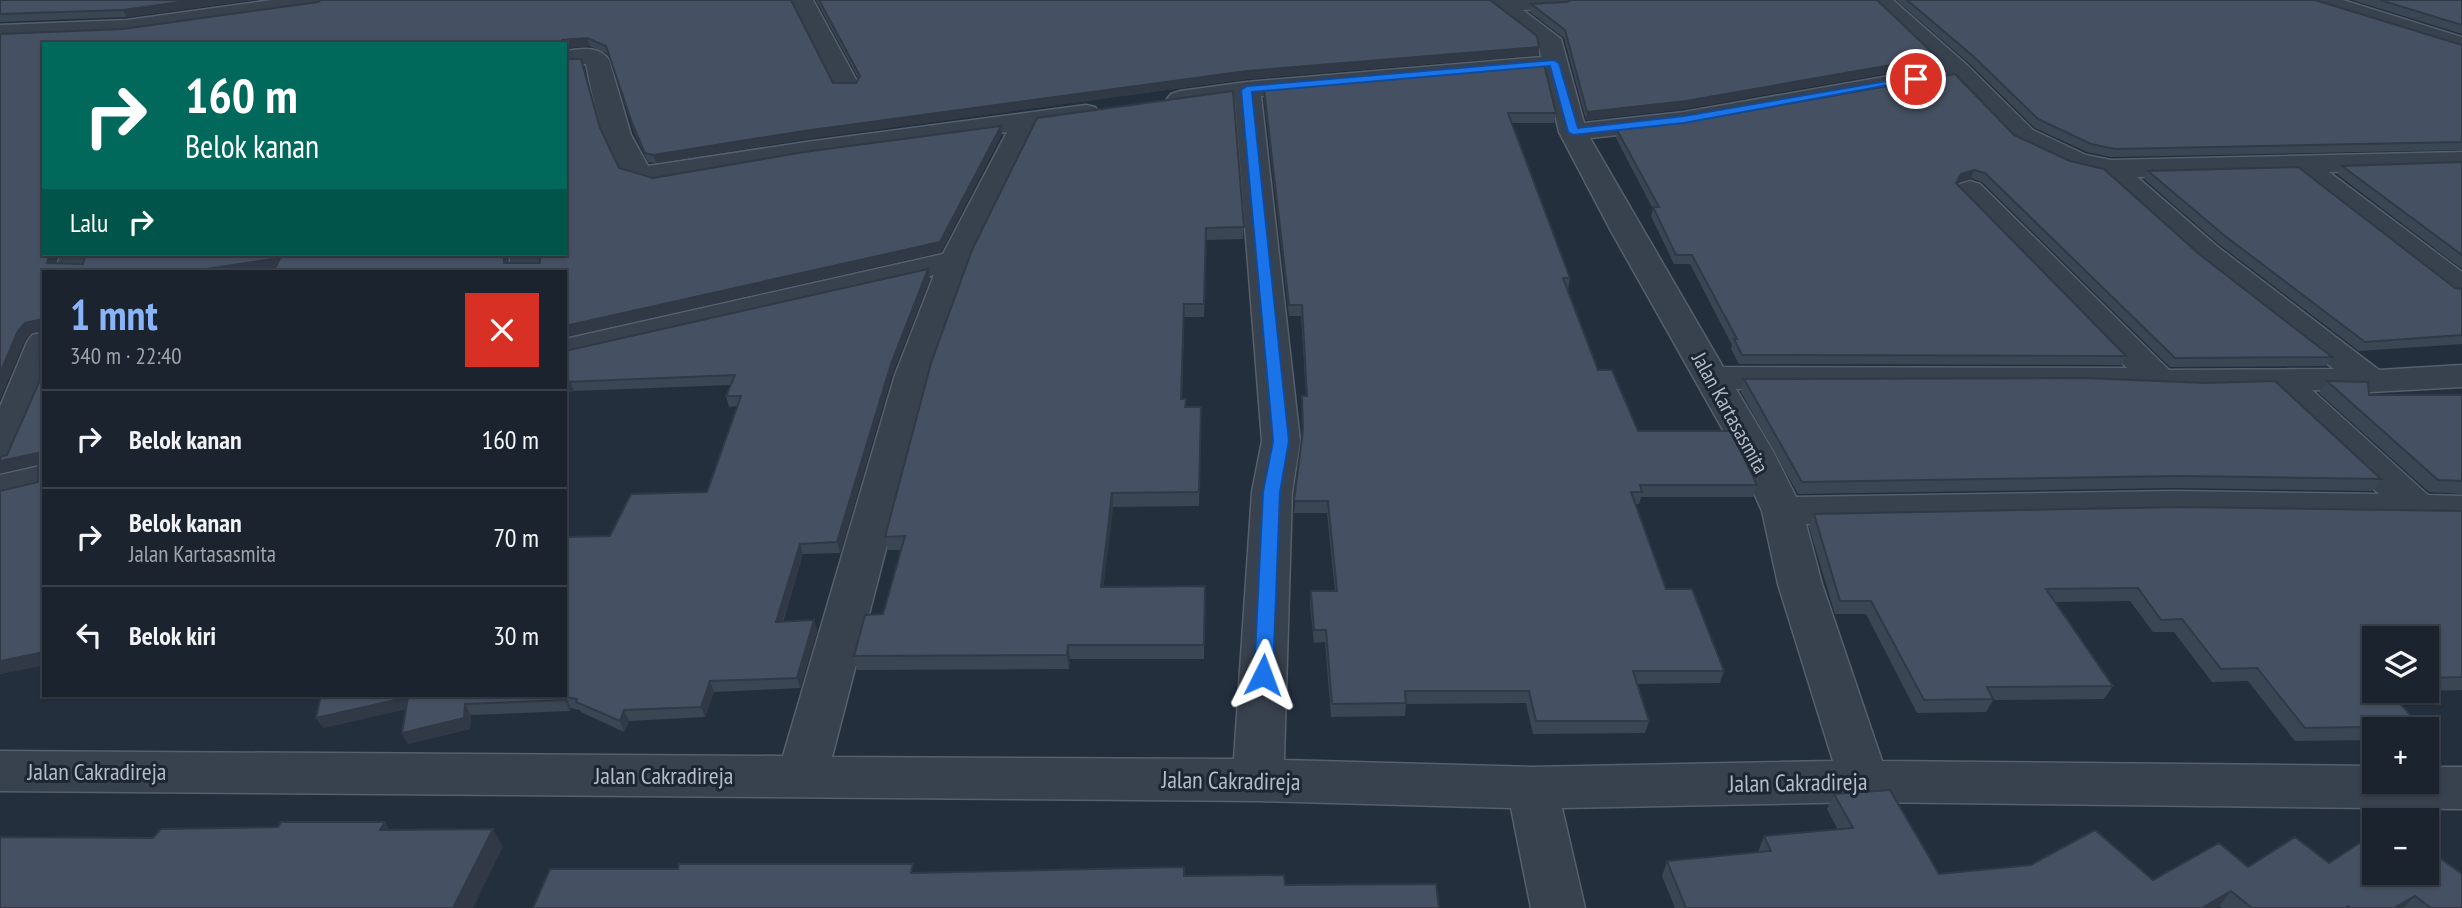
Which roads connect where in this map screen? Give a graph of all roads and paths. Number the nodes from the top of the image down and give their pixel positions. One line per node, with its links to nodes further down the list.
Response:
1 (321, 0): 7 (street)
2 (802, 0): 12 (street)
3 (1566, 0): 6 (street)
4 (1880, 0): 11 (street)
5 (2320, 0): 8 (street)
6 (1500, 2): 10 (street, Jalan Kartasasmita)
7 (2, 34)
8 (2462, 45)
9 (567, 58): 16 (street)
10 (1554, 63): 13 (street); 17 (street, Jalan Kartasasmita)
11 (1959, 71): 17 (street); 20 (street)
12 (846, 85)
13 (1247, 90): 14 (street); 39 (street)
14 (1155, 103)
15 (1116, 109): 16 (street)
16 (1025, 122): 22 (street)
17 (1573, 132): 27 (street, Jalan Kartasasmita)
18 (2462, 160): 19 (street)
19 (2299, 163): 20 (street); 23 (street)
20 (2111, 169): 30 (street)
21 (1970, 190): 29 (street)
22 (955, 261): 25 (street); 38 (street)
23 (2462, 288)
24 (42, 347): 31 (street)
25 (567, 349)
26 (2462, 376): 30 (street)
27 (1710, 378): 29 (street); 36 (street, Jalan Kartasasmita)
28 (2278, 379): 29 (street); 30 (street); 34 (street)
29 (2159, 380)
30 (2371, 381)
31 (0, 454)
32 (42, 478): 33 (street)
33 (0, 488)
34 (2419, 509): 35 (street); 36 (street)
35 (2462, 509)
36 (1782, 510): 40 (street, Jalan Kartasasmita)
37 (0, 771): 38 (street, Jalan Cakradireja)
38 (802, 776): 39 (street, Jalan Cakradireja)
39 (1258, 780): 41 (street, Jalan Cakradireja)
40 (1864, 782): 41 (street, Jalan Cakradireja); 42 (street, Jalan Cakradireja)
41 (1532, 788): 43 (street)
42 (2462, 788)
43 (1558, 908)

